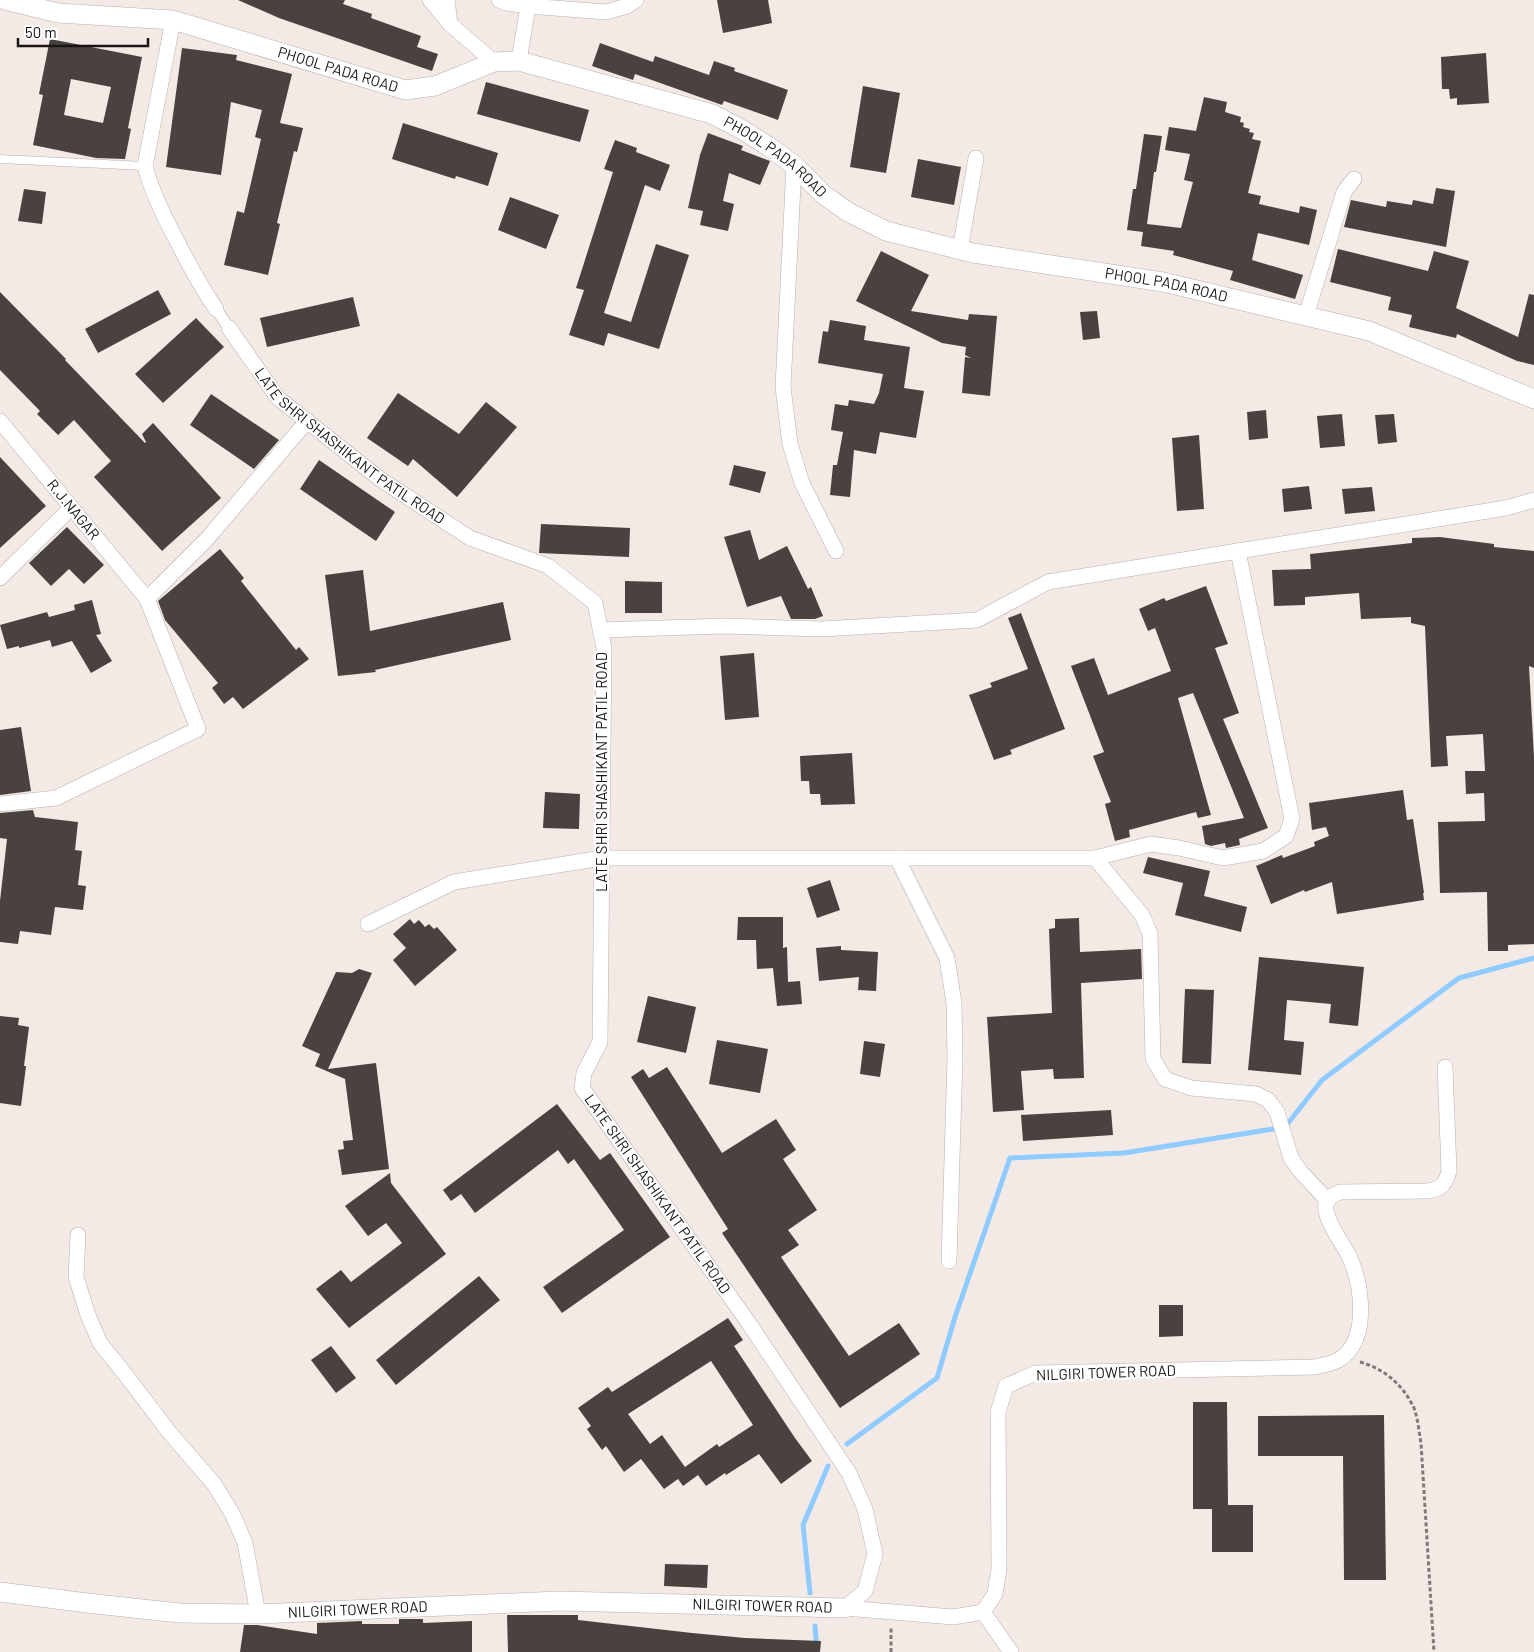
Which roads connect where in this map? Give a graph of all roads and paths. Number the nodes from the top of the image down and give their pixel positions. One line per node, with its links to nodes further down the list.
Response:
1 (5, 0): 7 (street, PHOOL PADA ROAD)
2 (430, 0): 8 (street)
3 (447, 0): 8 (street)
4 (636, 0): 6 (street)
5 (504, 1): 6 (street)
6 (528, 6): 9 (street)
7 (173, 20): 10 (street, PHOOL PADA ROAD); 14 (street, LATE SHRI SHASHIKANT PATIL ROAD)
8 (450, 24): 10 (street)
9 (519, 61): 10 (street, PHOOL PADA ROAD); 13 (street, PHOOL PADA ROAD)
10 (494, 62)
11 (0, 158): 14 (lane)
12 (976, 158): 16 (street)
13 (794, 165): 16 (street, PHOOL PADA ROAD); 25 (street)
14 (145, 166): 17 (street, LATE SHRI SHASHIKANT PATIL ROAD)
15 (1354, 180): 18 (street)
16 (960, 250): 18 (street, PHOOL PADA ROAD)
17 (216, 309): 19 (street, LATE SHRI SHASHIKANT PATIL ROAD)
18 (1306, 316): 20 (street, PHOOL PADA ROAD)
19 (229, 328): 22 (street, LATE SHRI SHASHIKANT PATIL ROAD)
20 (1534, 399)
21 (0, 421): 24 (street, R.J.NAGAR)
22 (307, 421): 28 (street); 29 (street, LATE SHRI SHASHIKANT PATIL ROAD)
23 (1534, 500): 26 (street)
24 (71, 508): 27 (street); 28 (street, R.J.NAGAR)
25 (836, 551)
26 (1238, 551): 29 (street); 33 (street)
27 (0, 578)
28 (147, 599): 30 (street, R.J.NAGAR)
29 (600, 630): 31 (street, LATE SHRI SHASHIKANT PATIL ROAD)
30 (0, 804)
31 (602, 858): 32 (street); 34 (street); 41 (street, LATE SHRI SHASHIKANT PATIL ROAD)
32 (897, 858): 33 (street); 38 (street)
33 (1095, 858): 36 (street)
34 (368, 924)
35 (1445, 1067): 36 (street)
36 (1328, 1201): 39 (street)
37 (78, 1235): 44 (street)
38 (949, 1262)
39 (1340, 1360): 43 (street, NILGIRI TOWER ROAD); 47 (path)
40 (0, 1592): 44 (street, NILGIRI TOWER ROAD)
41 (844, 1608): 42 (street, NILGIRI TOWER ROAD); 44 (street, NILGIRI TOWER ROAD)
42 (892, 1612): 43 (street, NILGIRI TOWER ROAD); 45 (path)
43 (983, 1612): 46 (street)
44 (258, 1614)
45 (891, 1652)
46 (1011, 1652)
47 (1434, 1652)

